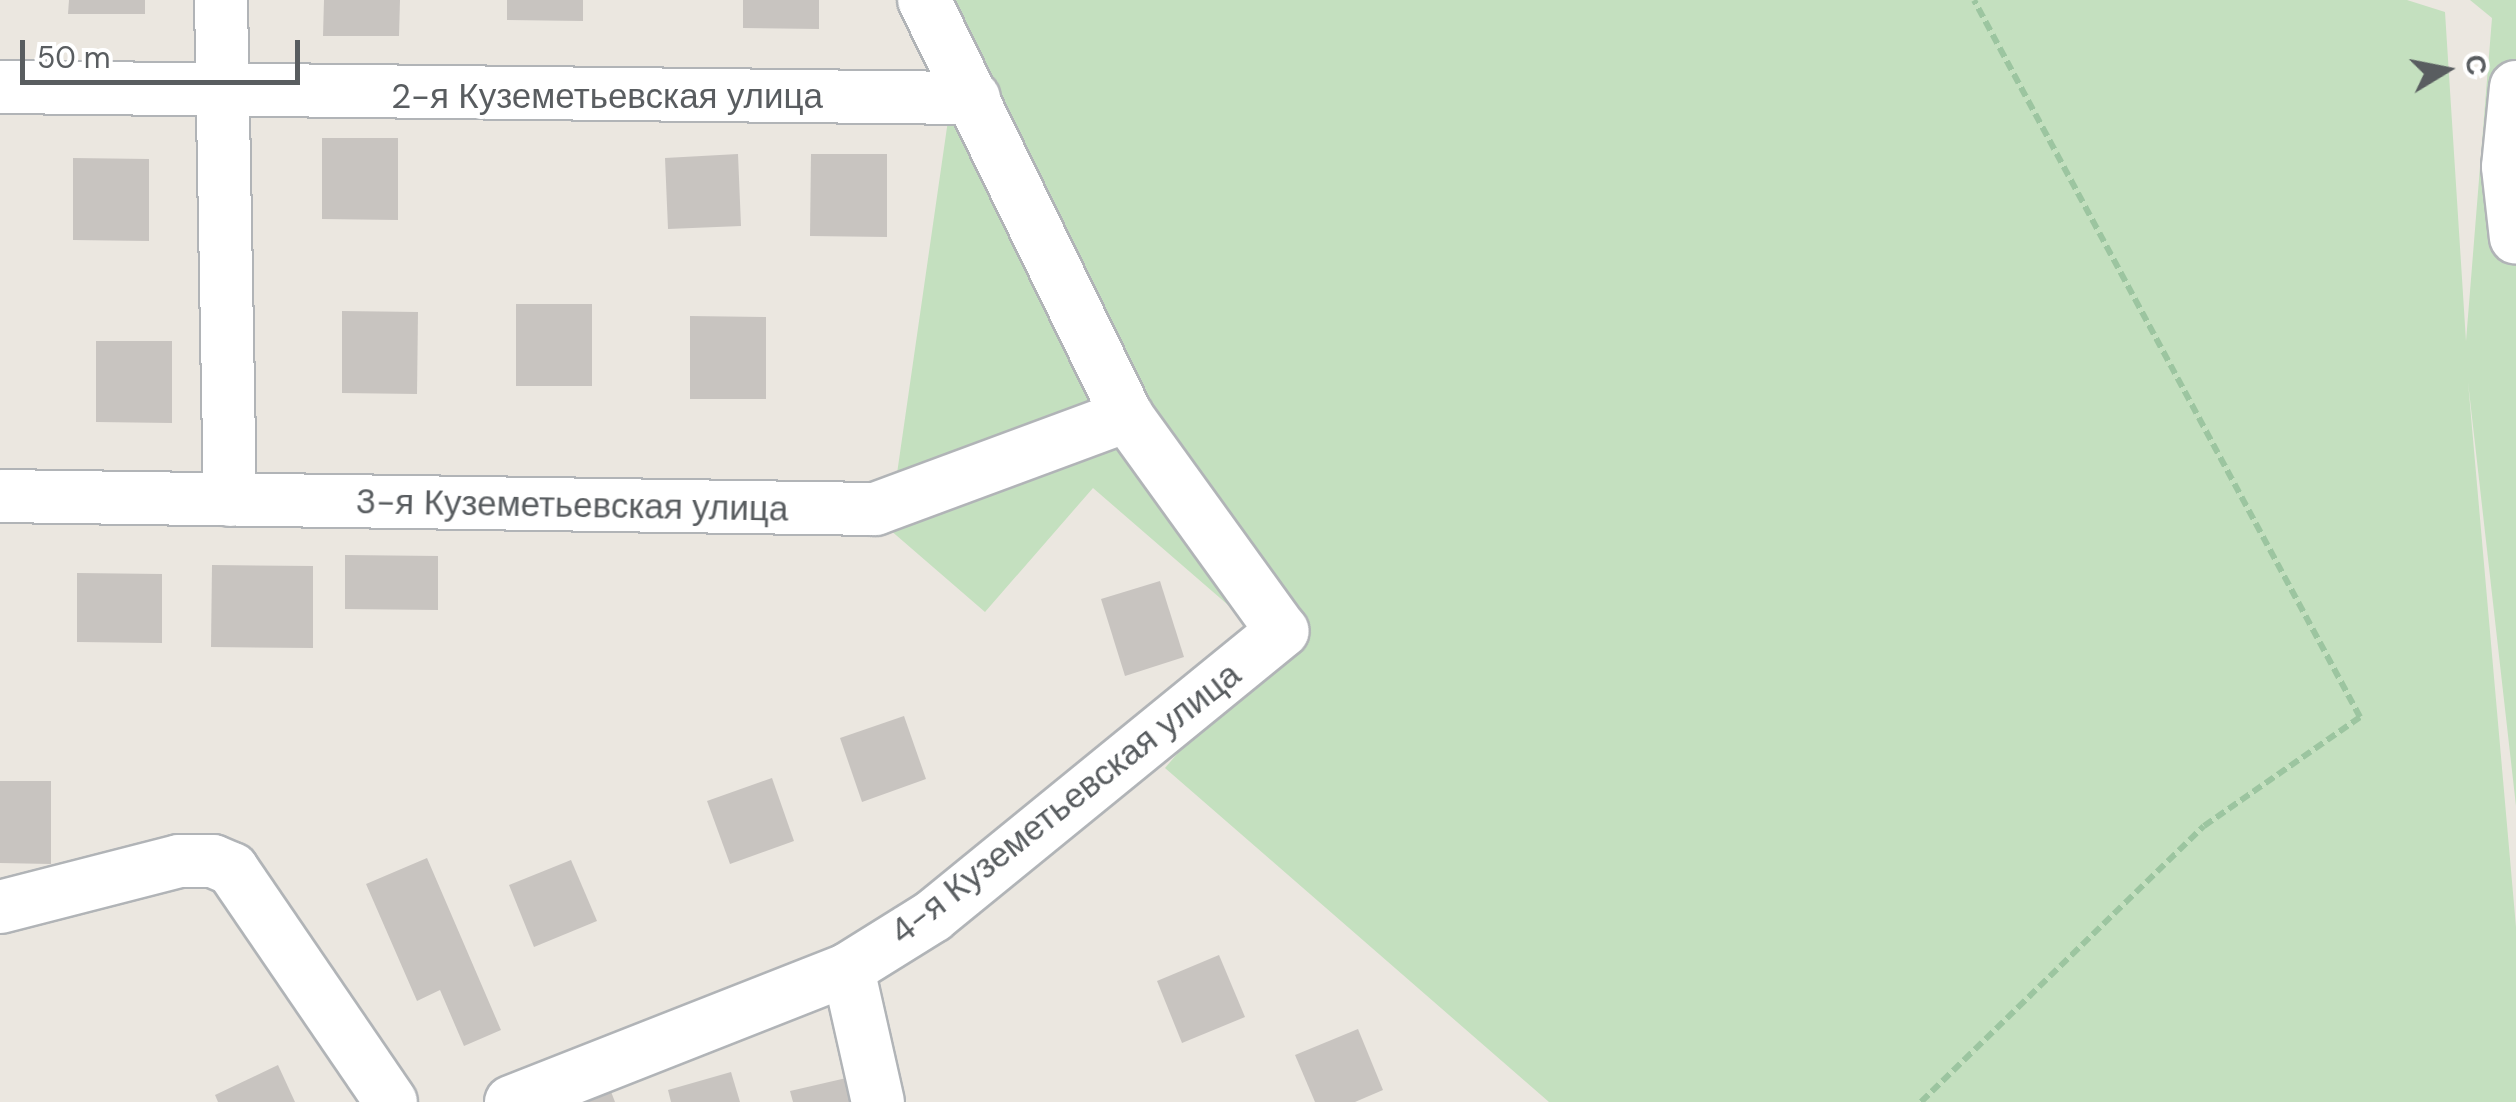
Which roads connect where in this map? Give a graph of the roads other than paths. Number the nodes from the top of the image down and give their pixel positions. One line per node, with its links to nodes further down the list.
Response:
1 (221, 0): 5 (street)
2 (924, 0): 6 (street)
3 (0, 87): 5 (street, 2-я Куземетьевская улица)
4 (2516, 87): 7 (street)
5 (220, 93): 6 (street, 2-я Куземетьевская улица); 10 (street)
6 (974, 98): 8 (street)
7 (2516, 238)
8 (1127, 416): 10 (street, 3-я Куземетьевская улица); 12 (street, 4-я Куземетьевская улица)
9 (0, 496): 10 (street, 3-я Куземетьевская улица)
10 (230, 500)
11 (0, 907): 13 (street)
12 (848, 969): 14 (street, 4-я Куземетьевская улица); 15 (street)
13 (392, 1102)
14 (510, 1102)
15 (878, 1102)

